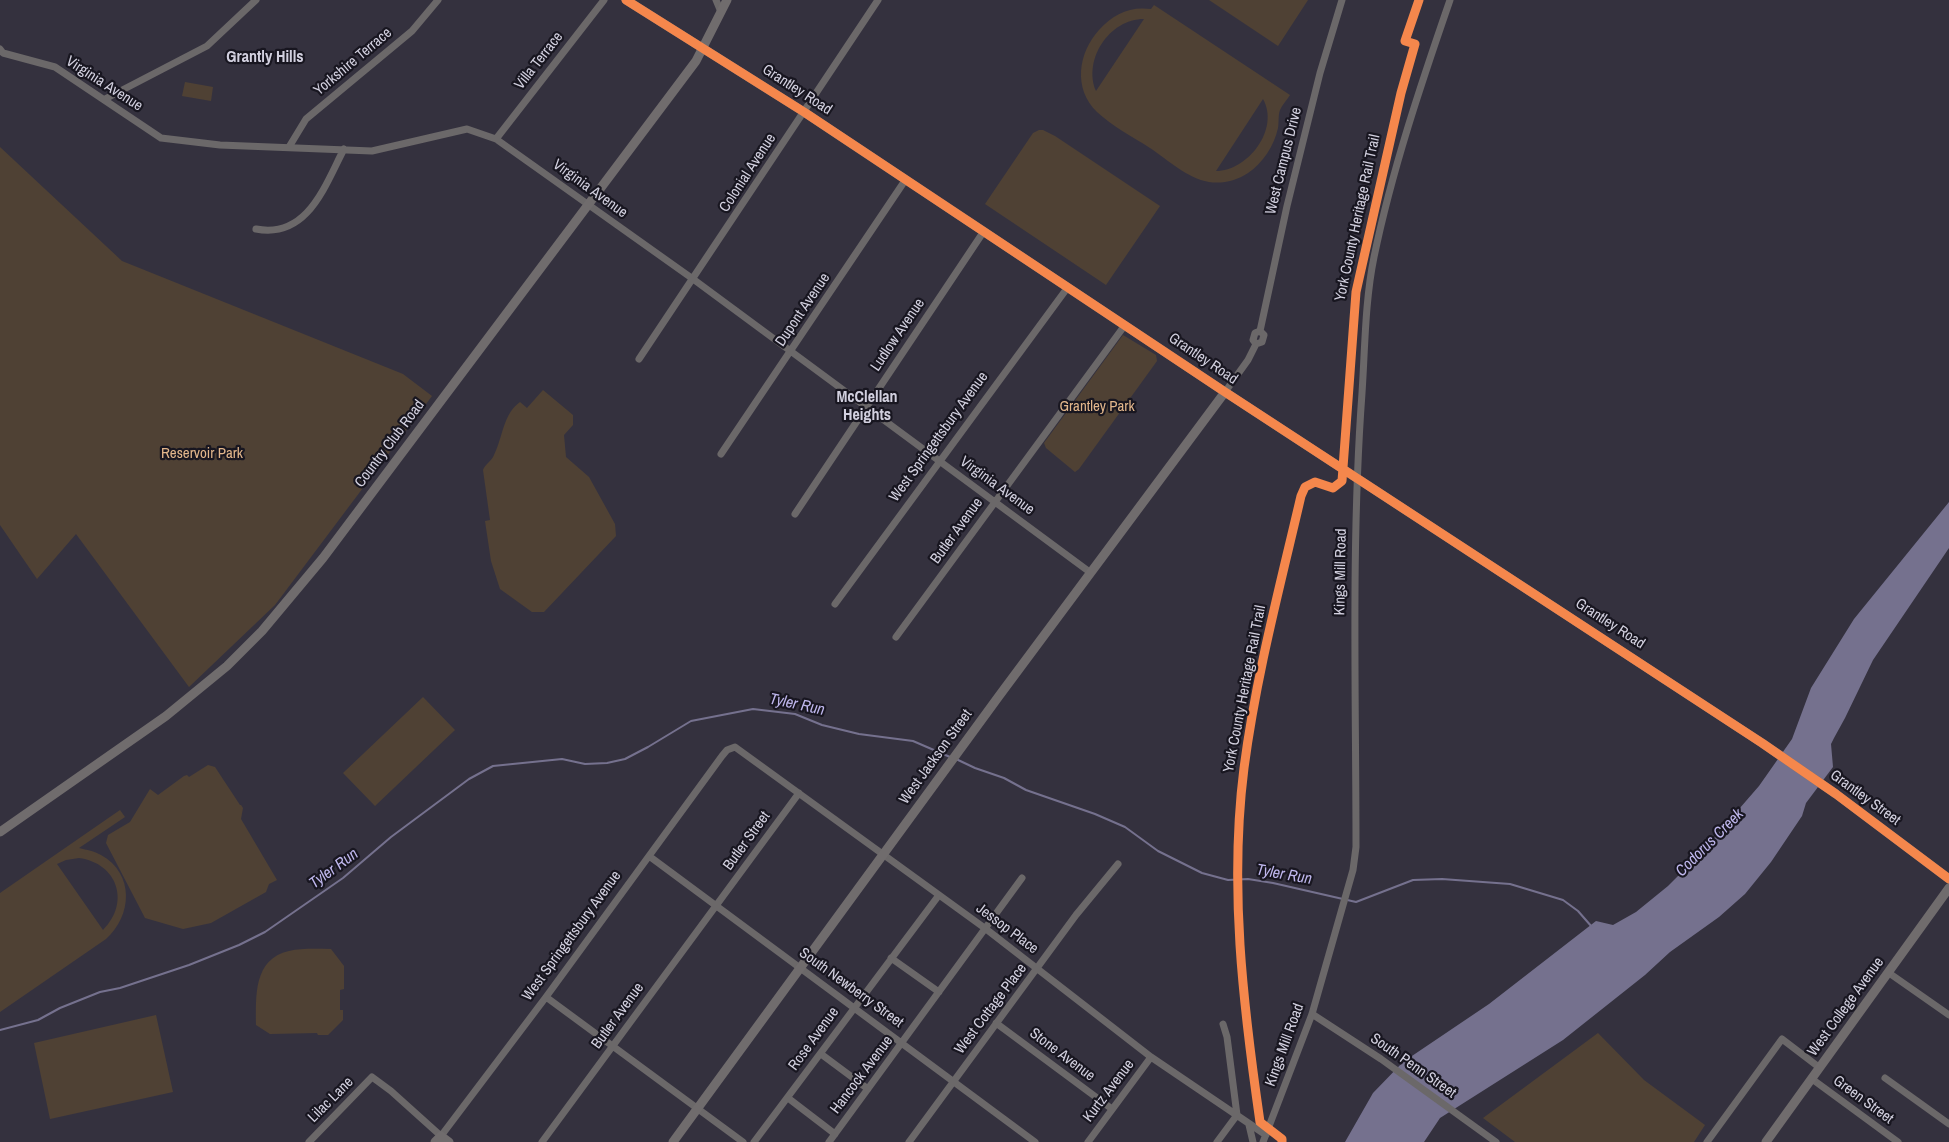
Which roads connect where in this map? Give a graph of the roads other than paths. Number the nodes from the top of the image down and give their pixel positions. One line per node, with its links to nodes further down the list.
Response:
1 (256, 0): 13 (street)
2 (438, 0): 16 (street, Yorkshire Terrace)
3 (604, 0): 15 (street, Villa Terrace)
4 (626, 0): 11 (street, Grantley Road)
5 (716, 0): 10 (street)
6 (727, 0): 10 (street, Country Club Road)
7 (878, 0): 14 (street, Colonial Avenue)
8 (1342, 0): 27 (street, West Campus Drive)
9 (1450, 0): 31 (street, Kings Mill Road)
10 (721, 12): 11 (street, Country Club Road)
11 (703, 48): 14 (street, Grantley Road); 19 (street, Country Club Road)
12 (0, 49): 13 (street, Virginia Avenue)
13 (105, 99): 16 (street, Virginia Avenue)
14 (804, 112): 18 (street, Grantley Road); 22 (street, Colonial Avenue)
15 (496, 139): 17 (street, Virginia Avenue); 19 (street, Virginia Avenue)
16 (289, 147): 17 (street, Virginia Avenue)
17 (344, 149): 20 (street)
18 (906, 179): 21 (street, Grantley Road); 25 (street, Dupont Avenue)
19 (589, 204): 22 (street, Virginia Avenue); 40 (street, Country Club Road)
20 (256, 229)
21 (984, 231): 23 (street, Grantley Road); 28 (street, Ludlow Avenue)
22 (693, 279): 25 (street, Virginia Avenue); 26 (street, Colonial Avenue)
23 (1068, 287): 24 (street, Grantley Road); 30 (street, West Springettsbury Avenue)
24 (1125, 325): 27 (street, Grantley Road); 32 (street, Butler Avenue)
25 (791, 352): 28 (street, Virginia Avenue); 29 (street, Dupont Avenue)
26 (639, 359)
27 (1225, 392): 31 (street, Grantley Road); 34 (street, West Jackson Street)
28 (866, 407): 30 (street, Virginia Avenue); 33 (street, Ludlow Avenue)
29 (722, 454)
30 (940, 461): 32 (street, Virginia Avenue); 35 (street, West Springettsbury Avenue)
31 (1356, 477): 37 (street, Grantley Road); 57 (street, Kings Mill Road)
32 (995, 502): 34 (street, Virginia Avenue); 36 (street, Butler Avenue)
33 (795, 514)
34 (1091, 573): 41 (street, West Jackson Street)
35 (835, 604)
36 (896, 637)
37 (1762, 743): 45 (street, Grantley Street)
38 (732, 747): 39 (street, Jessop Place); 42 (street, West Springettsbury Avenue)
39 (799, 793): 41 (street, Jessop Place); 48 (street, Butler Street)
40 (0, 832)
41 (884, 855): 47 (street, Jessop Place); 51 (street, West Jackson Street)
42 (649, 856): 48 (street, South Newberry Street); 55 (street, West Springettsbury Avenue)
43 (1118, 864): 52 (street, West Cottage Place)
44 (1022, 879): 49 (street, Hancock Avenue)
45 (1949, 879)
46 (1949, 888): 53 (street, West College Avenue)
47 (939, 895): 49 (street, Jessop Place); 50 (street, Rose Avenue)
48 (716, 905): 51 (street, South Newberry Street); 62 (street, Butler Avenue)
49 (986, 929): 52 (street, Jessop Place); 54 (street, Hancock Avenue)
50 (891, 958): 54 (street); 56 (street, Rose Avenue)
51 (801, 968): 56 (street, South Newberry Street); 71 (street, West Jackson Street)
52 (1037, 969): 59 (street, West Cottage Place); 64 (street, Jessop Place)
53 (1889, 973): 58 (street); 65 (street, West College Avenue)
54 (939, 992): 61 (street, Hancock Avenue)
55 (546, 997): 62 (street); 78 (street, West Springettsbury Avenue)
56 (855, 1007): 61 (street, South Newberry Street); 63 (street, Rose Avenue)
57 (1312, 1014): 77 (street, Kings Mill Road); 90 (street, South Penn Street)
58 (1949, 1015)
59 (996, 1023): 68 (street, West Cottage Place); 72 (street, Stone Avenue)
60 (1223, 1024): 73 (street)
61 (903, 1043): 68 (street, South Newberry Street); 69 (street, Hancock Avenue)
62 (613, 1046): 71 (street); 80 (street, Butler Avenue)
63 (820, 1054): 69 (street); 70 (street, Rose Avenue)
64 (1151, 1057): 72 (street, Kurtz Avenue); 73 (street, Jessop Place)
65 (1820, 1068): 67 (street, West College Avenue); 91 (street, Green Street)
66 (1885, 1078): 74 (street)
67 (1812, 1079): 92 (street, West College Avenue); 93 (street, Green Street)
68 (954, 1081): 85 (street, West Cottage Place); 86 (street, South Newberry Street)
69 (868, 1089): 76 (street, Hancock Avenue)
70 (788, 1098): 76 (street); 83 (street, Rose Avenue)
71 (698, 1108): 81 (street, West Jackson Street); 82 (street)
72 (1112, 1109): 87 (street, Kurtz Avenue)
73 (1237, 1115): 75 (street, Jessop Place); 88 (street)
74 (1949, 1124)
75 (1250, 1125): 77 (street, Jessop Place); 89 (street)
76 (836, 1134): 84 (street, Hancock Avenue)
77 (1264, 1138)
78 (442, 1140): 79 (street, Lilac Lane)
79 (309, 1142)
80 (542, 1142)
81 (674, 1142)
82 (743, 1142)
83 (754, 1142)
84 (829, 1142)
85 (909, 1142)
86 (1035, 1142)
87 (1088, 1142)
88 (1217, 1142)
89 (1253, 1142)
90 (1496, 1142)
91 (1707, 1142)
92 (1766, 1142)
93 (1898, 1142)

